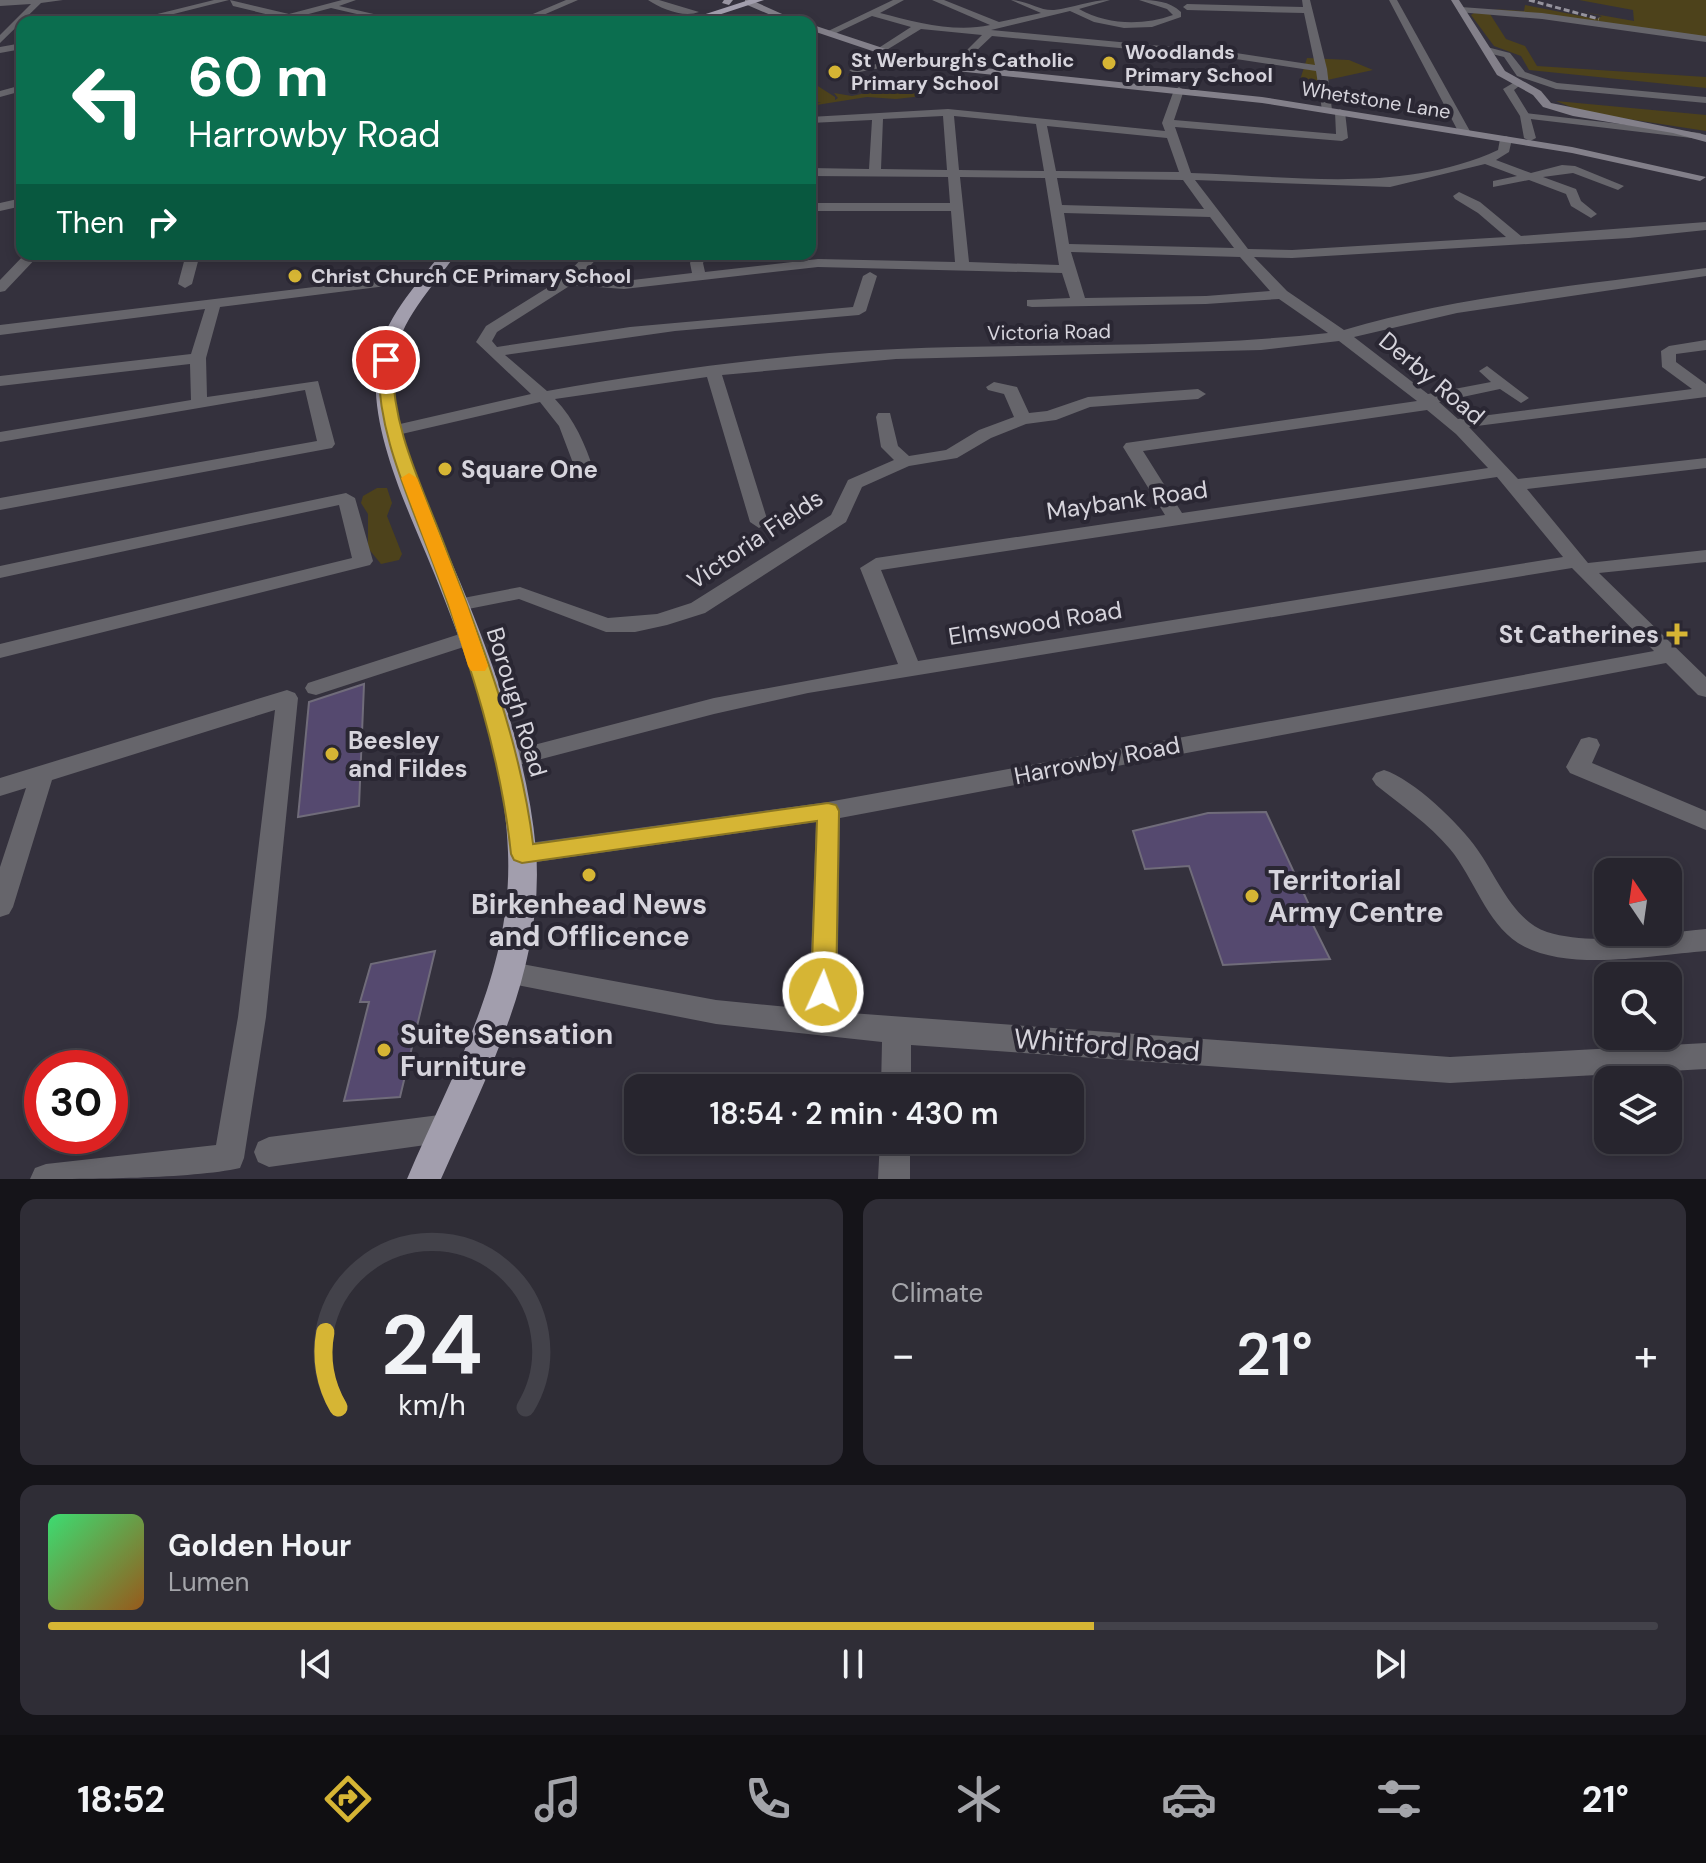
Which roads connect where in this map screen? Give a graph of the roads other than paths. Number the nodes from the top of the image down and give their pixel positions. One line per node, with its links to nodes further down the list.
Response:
1 (59, 0): 15 (street)
2 (225, 0): 34 (street)
3 (234, 0): 35 (street)
4 (352, 0): 22 (street)
5 (574, 0): 20 (street)
6 (652, 0): 26 (street)
7 (900, 0): 28 (street)
8 (936, 0): 43 (street)
9 (1015, 0): 31 (street)
10 (1106, 0): 24 (street)
11 (1143, 0): 24 (street)
12 (1393, 0): 69 (street)
13 (1455, 0): 25 (main road)
14 (22, 1): 15 (street); 17 (street)
15 (39, 1): 33 (street)
16 (738, 2): 26 (highway); 30 (main road); 30 (main road); 40 (highway)
17 (0, 3)
18 (543, 3): 20 (street)
19 (1207, 3): 21 (street); 23 (street)
20 (560, 5): 38 (street)
21 (1307, 5): 56 (street)
22 (328, 6): 32 (street); 36 (street)
23 (1187, 7)
24 (1073, 9): 31 (street)
25 (1461, 10): 50 (street); 52 (main road)
26 (695, 12): 39 (highway)
27 (388, 13): 32 (street)
28 (870, 13): 44 (street); 47 (street)
29 (505, 14): 37 (street)
30 (774, 14): 41 (main road)
31 (1052, 14): 43 (street)
32 (374, 15)
33 (24, 16)
34 (156, 16)
35 (285, 16)
36 (293, 16)
37 (511, 16)
38 (534, 16)
39 (683, 16)
40 (702, 16)
41 (779, 16)
42 (16, 24): 51 (street)
43 (996, 24): 46 (street)
44 (919, 26): 46 (street); 53 (street)
45 (816, 29): 47 (main road, Whetstone Lane)
46 (975, 32): 48 (street)
47 (830, 34): 49 (street); 53 (main road, Whetstone Lane)
48 (988, 34): 55 (street); 56 (street)
49 (816, 37)
50 (1706, 39)
51 (0, 40)
52 (1487, 50): 58 (main road); 60 (street)
53 (880, 51): 54 (main road, Whetstone Lane)
54 (908, 60): 55 (main road, Whetstone Lane); 57 (street)
55 (955, 68): 59 (main road, Whetstone Lane)
56 (1322, 69): 61 (street)
57 (854, 70)
58 (1518, 83): 65 (street); 71 (main road)
59 (1179, 90): 61 (main road, Whetstone Lane); 68 (street)
60 (1706, 100)
61 (1327, 110): 63 (main road, Whetstone Lane)
62 (948, 112): 64 (street); 67 (street); 76 (street)
63 (1340, 112): 68 (street); 69 (main road, Whetstone Lane)
64 (878, 114): 66 (street); 75 (street)
65 (1525, 116): 70 (street); 71 (street)
66 (816, 119)
67 (1041, 121): 68 (street); 77 (street)
68 (1170, 129): 79 (street, Derby Road)
69 (1463, 130): 72 (main road, Whetstone Lane)
70 (1530, 138)
71 (1703, 138)
72 (1506, 139): 73 (street); 80 (main road, Whetstone Lane)
73 (1486, 160): 78 (street); 79 (street)
74 (816, 172): 75 (street)
75 (875, 173): 76 (street)
76 (954, 174): 77 (street); 85 (street)
77 (1053, 175): 79 (street); 86 (street)
78 (1534, 175): 81 (street); 82 (street); 88 (street)
79 (1186, 176): 87 (street, Derby Road)
80 (1704, 179)
81 (1497, 184)
82 (1618, 186)
83 (1459, 196): 90 (street)
84 (816, 207): 85 (street)
85 (957, 207): 98 (street)
86 (1058, 209): 87 (street); 91 (street)
87 (1212, 213): 92 (street, Derby Road)
88 (1591, 214)
89 (1703, 228): 90 (street)
90 (1518, 241): 92 (street)
91 (1063, 248): 92 (street); 99 (street)
92 (1244, 255): 107 (street, Derby Road)
93 (27, 260): 106 (street)
94 (191, 260): 104 (street)
95 (445, 260): 130 (highway, Borough Road)
96 (588, 260): 103 (street)
97 (696, 260): 102 (street)
98 (962, 266): 99 (street); 102 (street)
99 (1067, 269): 108 (street)
100 (1706, 272): 112 (street, Victoria Road)
101 (870, 276): 114 (street)
102 (701, 277): 103 (street)
103 (568, 281): 114 (street)
104 (185, 284)
105 (388, 286): 109 (street)
106 (0, 288)
107 (1282, 294): 108 (street); 112 (street, Derby Road)
108 (1079, 302): 110 (street)
109 (214, 303): 111 (street); 115 (street)
110 (1032, 303)
111 (0, 330)
112 (1341, 336): 116 (street, Victoria Road); 125 (street, Derby Road)
113 (1706, 345): 121 (street)
114 (493, 352): 123 (street)
115 (198, 358): 118 (street); 126 (street)
116 (713, 371): 123 (street, Victoria Road); 138 (street)
117 (1487, 371): 119 (street)
118 (0, 381)
119 (1503, 384): 124 (street); 125 (street)
120 (994, 387): 128 (street)
121 (1706, 392): 129 (street)
122 (1198, 394): 128 (street, Victoria Fields)
123 (545, 396): 130 (street, Victoria Road); 134 (street)
124 (1521, 398)
125 (1430, 402): 129 (street, Derby Road); 137 (street)
126 (199, 405): 131 (street); 136 (street)
127 (884, 417): 132 (street)
128 (1023, 419): 132 (street, Victoria Fields)
129 (1455, 424): 135 (street, Derby Road)
130 (393, 431): 142 (highway, Borough Road)
131 (0, 437)
132 (905, 462): 142 (street, Victoria Fields)
133 (1706, 463): 135 (street, Maybank Road)
134 (585, 471)
135 (1507, 478): 137 (street, Maybank Road); 140 (street, Derby Road)
136 (0, 504)
137 (1177, 519): 146 (street, Maybank Road)
138 (759, 522)
139 (1706, 556): 140 (street, Elmswood Road)
140 (1580, 565): 145 (street, Derby Road); 146 (street, Elmswood Road)
141 (0, 572): 144 (street)
142 (458, 605): 143 (highway, Borough Road)
143 (469, 638): 147 (street); 150 (highway, Borough Road)
144 (0, 651)
145 (1670, 655): 148 (street, Derby Road); 154 (street, Harrowby Road)
146 (911, 669): 150 (street, Elmswood Road)
147 (316, 688)
148 (1706, 690)
149 (1589, 745): 155 (street)
150 (507, 760): 156 (highway, Borough Road)
151 (42, 774): 153 (street); 157 (street); 167 (street)
152 (1384, 779): 158 (street)
153 (0, 787)
154 (828, 811): 156 (street, Harrowby Road); 160 (street)
155 (1706, 821)
156 (522, 854): 159 (highway, Borough Road)
157 (0, 907)
158 (1706, 940)
159 (511, 974): 160 (street, Whitford Road); 164 (highway, Borough Road)
160 (823, 1022): 161 (street, Whitford Road)
161 (897, 1031): 162 (street, Whitford Road); 163 (street)
162 (1706, 1056)
163 (896, 1074)
164 (447, 1128): 165 (street); 168 (highway, Borough Road)
165 (269, 1152)
166 (895, 1154): 169 (street)
167 (46, 1179)
168 (424, 1179)
169 (894, 1179)

